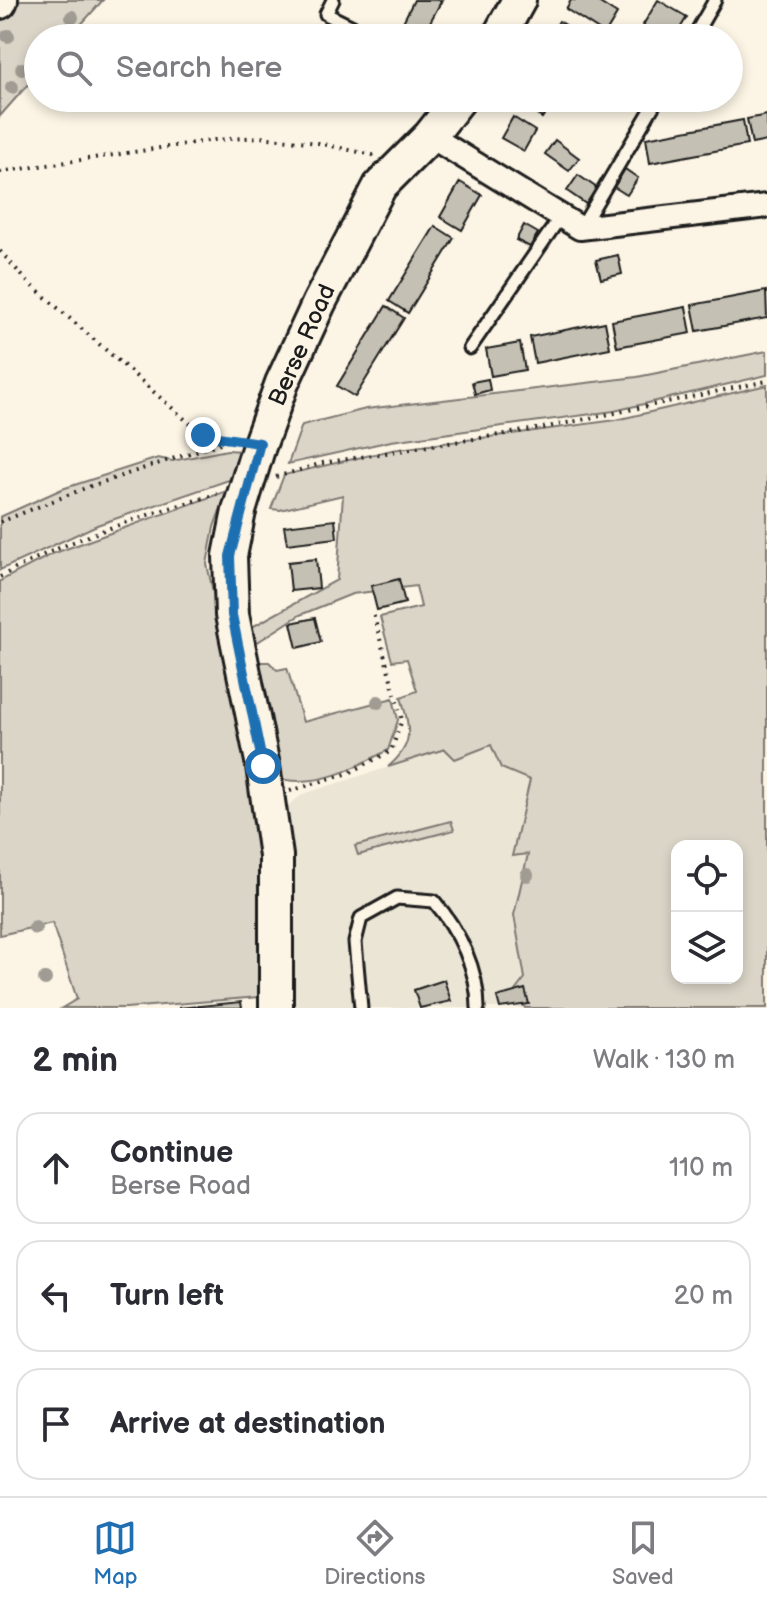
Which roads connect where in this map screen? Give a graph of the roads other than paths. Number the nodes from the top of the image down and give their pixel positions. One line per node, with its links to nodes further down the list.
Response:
1 (333, 0): 4 (lane)
2 (519, 0): 5 (main road)
3 (715, 0): 6 (lane)
4 (346, 24)
5 (506, 24)
6 (701, 24)
7 (449, 112): 9 (main road, Berse Road)
8 (648, 112): 11 (lane)
9 (421, 146): 11 (street); 13 (main road, Berse Road, bridge)
10 (767, 206): 11 (street)
11 (571, 222): 12 (lane)
12 (470, 348)
13 (276, 1008)
14 (361, 1008): 15 (lane)
15 (478, 1008)

